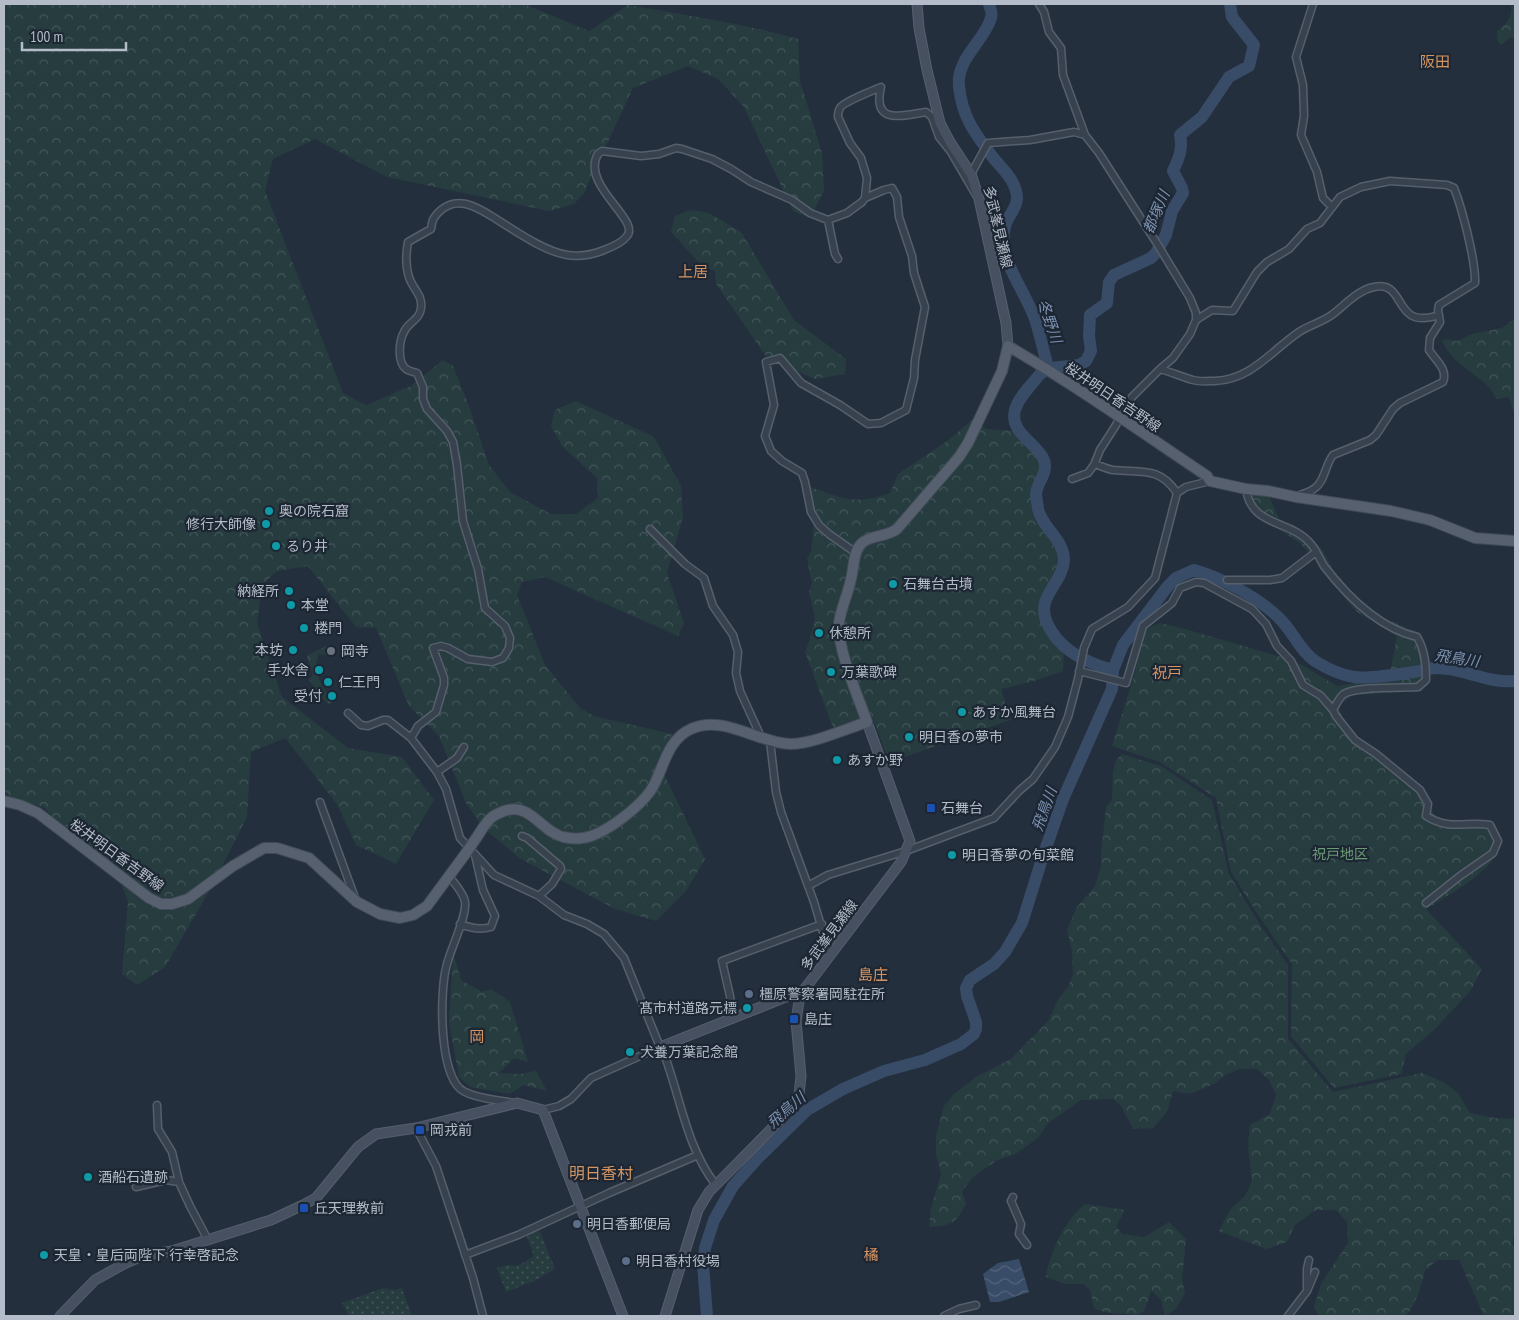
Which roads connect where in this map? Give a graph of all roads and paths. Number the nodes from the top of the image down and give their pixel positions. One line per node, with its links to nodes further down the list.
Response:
1 (917, 4): 5 (main road, 多武峯見瀬線)
2 (1039, 4): 4 (street)
3 (1313, 4): 8 (street)
4 (1085, 135): 5 (street); 12 (street)
5 (971, 174): 7 (main road, 多武峯見瀬線)
6 (865, 198): 7 (street); 9 (street); 25 (street)
7 (979, 199): 13 (main road, 多武峯見瀬線)
8 (1332, 207): 11 (street); 12 (street)
9 (828, 220): 10 (street); 31 (street)
10 (838, 259)
11 (1439, 315): 14 (street); 21 (street)
12 (1196, 320): 14 (street)
13 (1008, 346): 15 (main road, 桜井明日香吉野線); 25 (main road)
14 (1160, 369): 15 (street)
15 (1120, 417): 16 (street); 18 (main road, 桜井明日香吉野線)
16 (1095, 464): 17 (street); 20 (street)
17 (1072, 478)
18 (1210, 481): 19 (main road, 桜井明日香吉野線); 20 (street)
19 (1246, 489): 21 (main road, 桜井明日香吉野線); 24 (street)
20 (1177, 493): 27 (street)
21 (1296, 497): 23 (main road, 桜井明日香吉野線)
22 (650, 529): 32 (street)
23 (1515, 541)
24 (1316, 552): 26 (street); 28 (street)
25 (856, 553): 30 (main road)
26 (1227, 580)
27 (1079, 671): 28 (street); 38 (street)
28 (1334, 710): 44 (street)
29 (348, 713): 31 (street)
30 (867, 722): 32 (main road, 桜井明日香吉野線); 38 (main road)
31 (411, 738): 34 (street)
32 (766, 739): 39 (main road, 桜井明日香吉野線, bridge); 41 (street)
33 (464, 747): 34 (street)
34 (437, 772): 39 (street)
35 (4, 801): 43 (main road, 桜井明日香吉野線)
36 (320, 802): 43 (street)
37 (522, 836): 42 (street)
38 (906, 851): 41 (street); 47 (main road, 多武峯見瀬線)
39 (470, 854): 40 (main road, 桜井明日香吉野線); 42 (street); 45 (street)
40 (449, 876): 43 (main road, 桜井明日香吉野線); 45 (street)
41 (808, 886): 46 (street)
42 (539, 896): 50 (street)
43 (357, 902)
44 (1426, 903)
45 (460, 924): 51 (street)
46 (822, 924): 47 (street); 49 (street)
47 (830, 958): 48 (main road, 多武峯見瀬線)
48 (800, 995): 49 (main road); 57 (main road)
49 (732, 1018): 50 (main road)
50 (661, 1047): 53 (street); 55 (street)
51 (517, 1103): 53 (main road); 54 (main road)
52 (157, 1105): 56 (street)
53 (543, 1110): 60 (main road)
54 (416, 1128): 61 (main road); 63 (street)
55 (698, 1155): 57 (street); 60 (street)
56 (179, 1182): 58 (street); 61 (street)
57 (716, 1185): 71 (main road)
58 (136, 1187)
59 (1013, 1197): 62 (street)
60 (581, 1206): 63 (street); 70 (main road)
61 (208, 1240): 68 (main road)
62 (1027, 1245)
63 (465, 1255): 69 (street)
64 (1309, 1260): 66 (street)
65 (1315, 1272): 66 (street)
66 (1307, 1291): 73 (street)
67 (976, 1305): 72 (street)
68 (60, 1316)
69 (483, 1316)
70 (623, 1316)
71 (665, 1316)
72 (944, 1316)
73 (1288, 1316)

